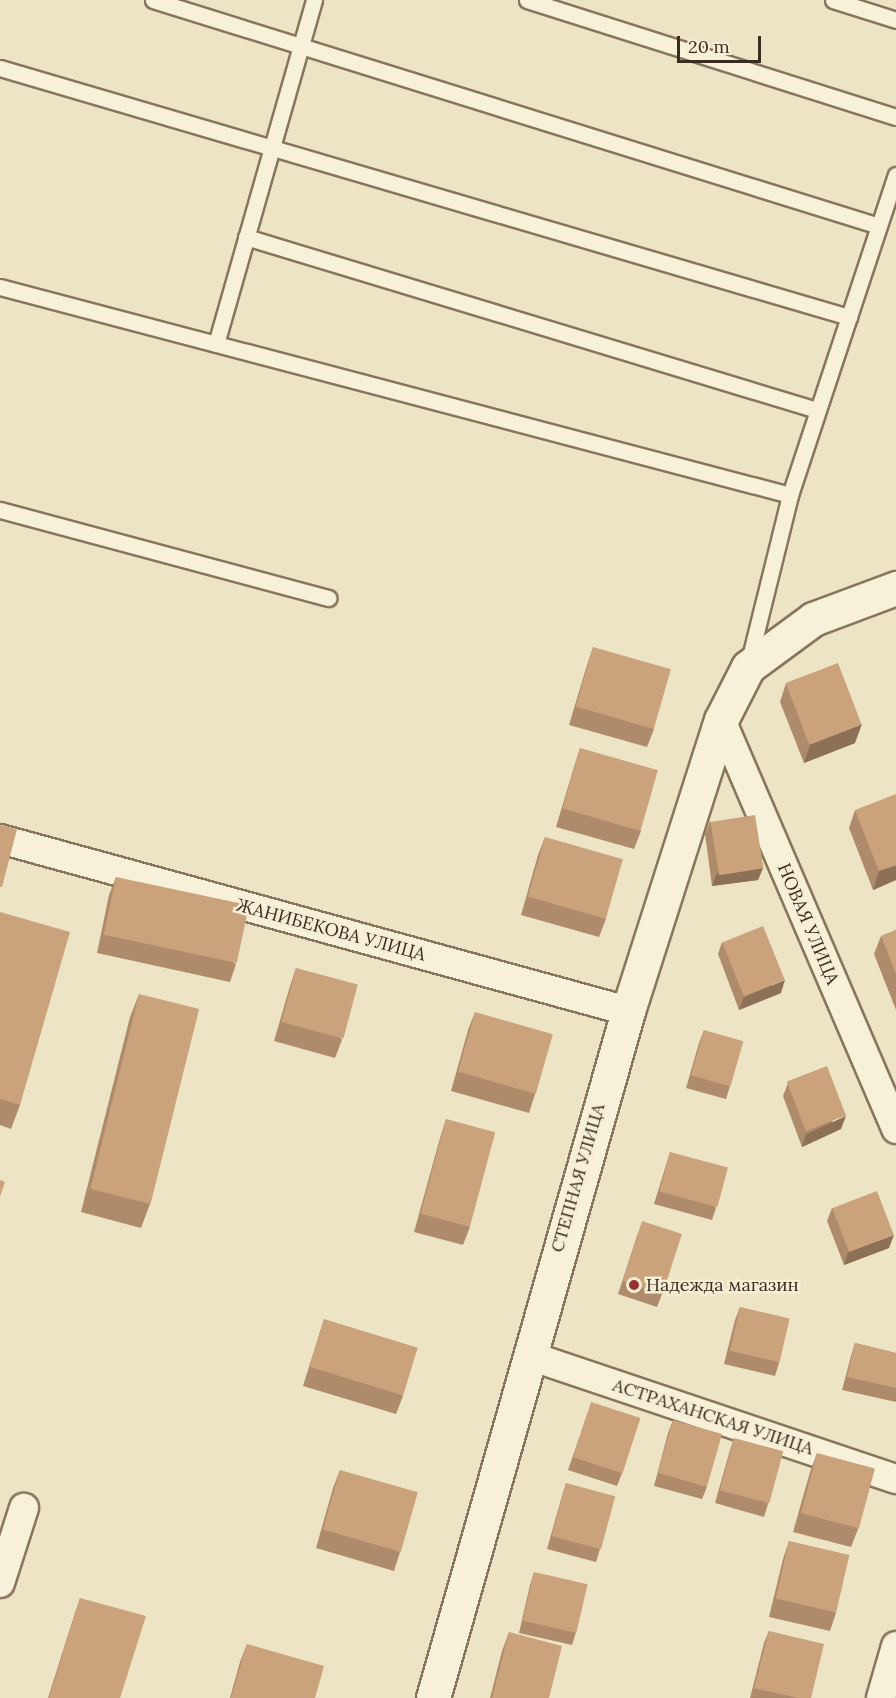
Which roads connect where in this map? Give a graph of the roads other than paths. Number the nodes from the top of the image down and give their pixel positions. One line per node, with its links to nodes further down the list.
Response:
1 (153, 0): 6 (lane)
2 (314, 0): 6 (lane)
3 (527, 0): 8 (lane)
4 (833, 0): 5 (lane)
5 (896, 20)
6 (302, 44): 9 (lane); 11 (lane)
7 (0, 68): 9 (lane)
8 (896, 117)
9 (273, 145): 12 (lane); 14 (lane)
10 (896, 175): 11 (lane)
11 (879, 226): 14 (lane)
12 (246, 237): 15 (lane); 16 (lane)
13 (0, 287): 15 (lane)
14 (849, 317): 16 (lane)
15 (216, 344): 17 (lane)
16 (818, 410): 17 (lane)
17 (790, 495): 21 (lane)
18 (0, 510): 20 (lane)
19 (896, 588): 21 (main road)
20 (328, 598)
21 (748, 667): 22 (main road, СТЕПНАЯ УЛИЦА)
22 (721, 720): 24 (main road, СТЕПНАЯ УЛИЦА); 25 (street, НОВАЯ УЛИЦА)
23 (0, 839): 24 (street, ЖАНИБЕКОВА УЛИЦА)
24 (628, 1011): 26 (main road, СТЕПНАЯ УЛИЦА)
25 (896, 1129)
26 (530, 1356): 27 (street, АСТРАХАНСКАЯ УЛИЦА); 31 (main road, СТЕПНАЯ УЛИЦА)
27 (896, 1479)
28 (24, 1508): 29 (street)
29 (0, 1583)
30 (896, 1646): 32 (street)
31 (433, 1698)
32 (881, 1698)

